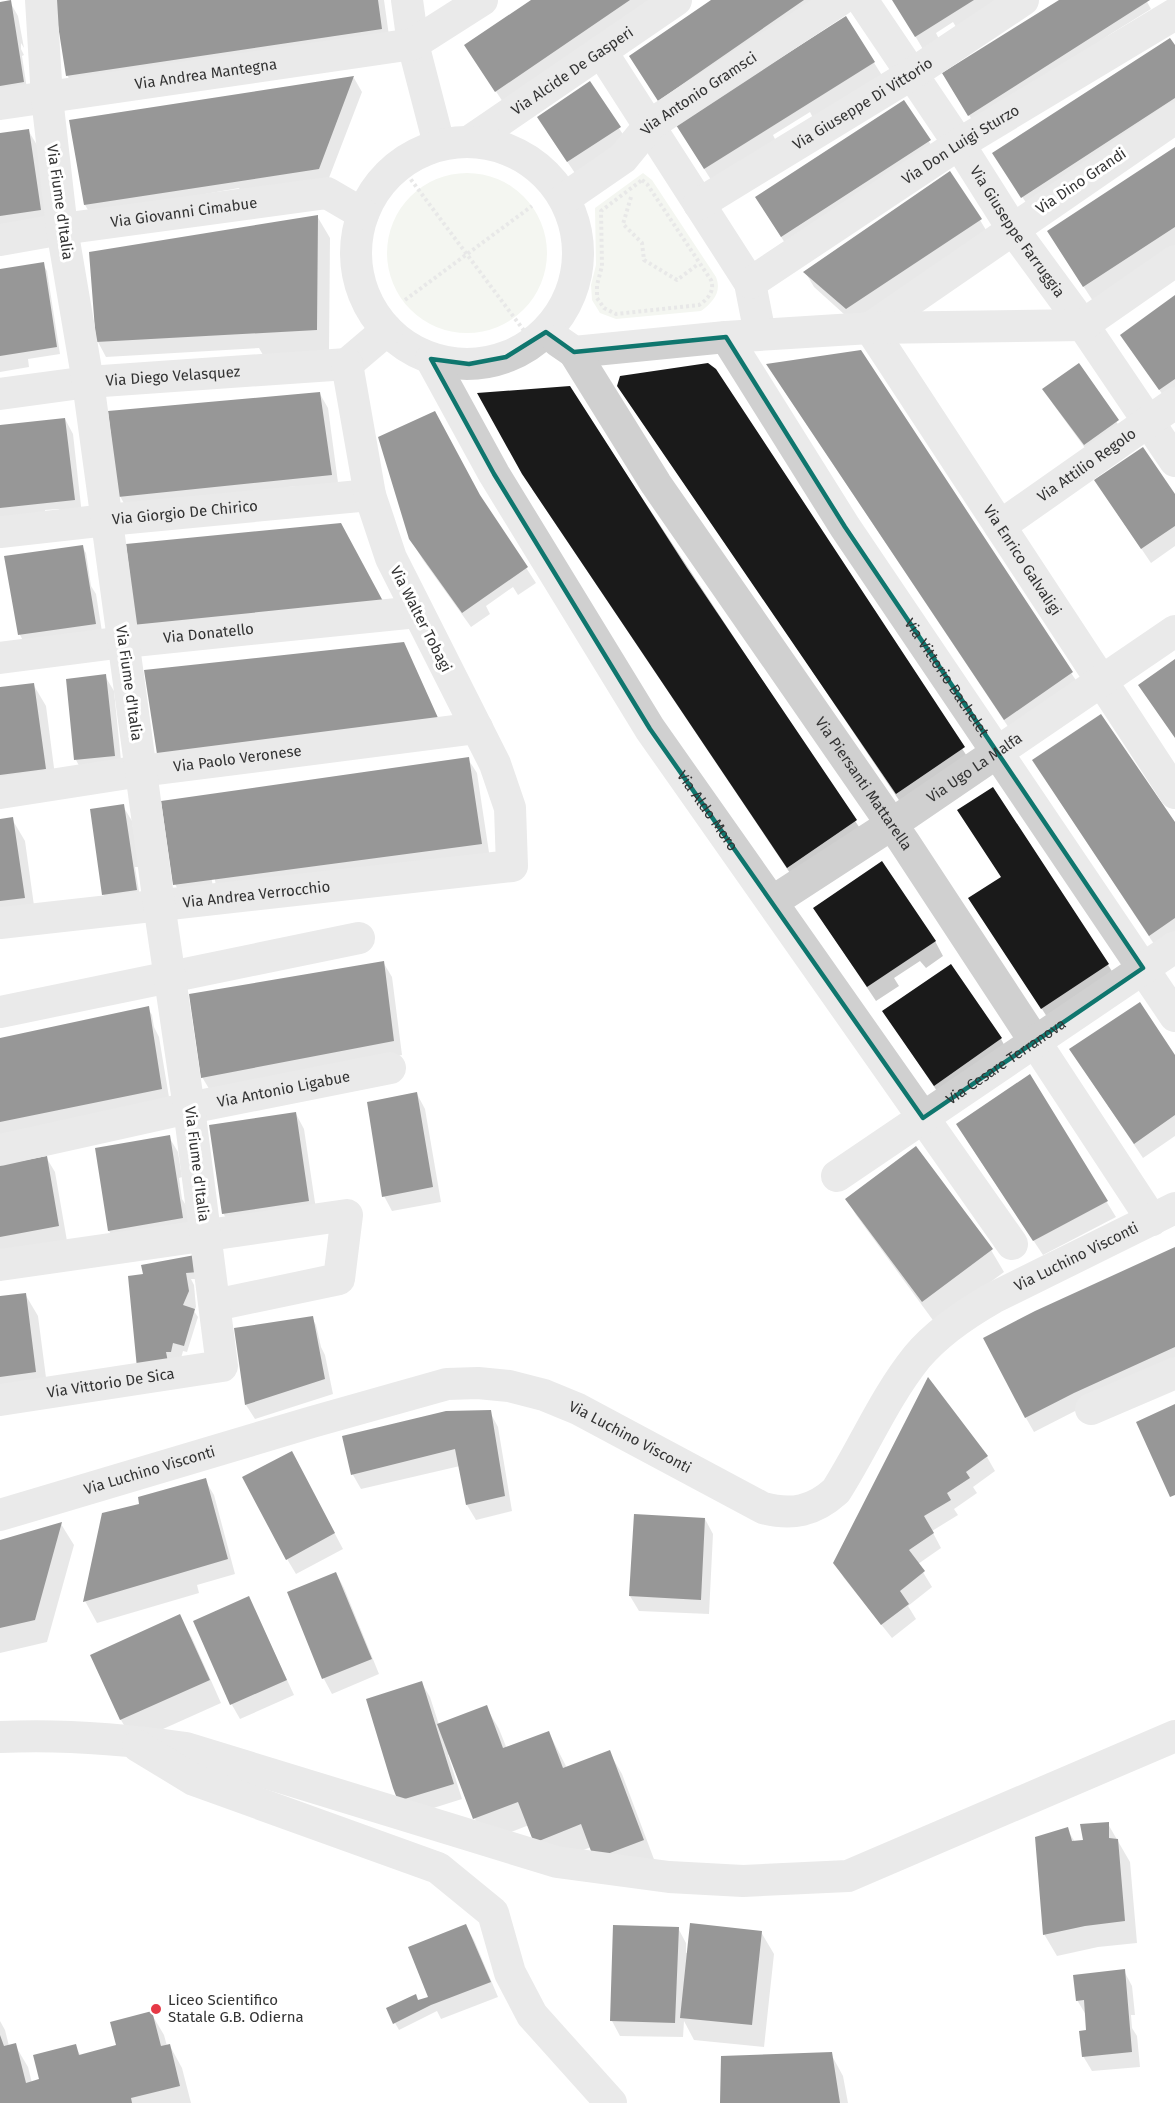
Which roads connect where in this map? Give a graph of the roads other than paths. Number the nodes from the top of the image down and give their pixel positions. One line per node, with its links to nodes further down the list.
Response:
1 (41, 0): 14 (street, Via Fiume d'Italia)
2 (407, 0): 11 (street)
3 (482, 0): 11 (street)
4 (676, 0): 12 (street, Via Alcide De Gasperi)
5 (840, 0): 17 (street, Via Antonio Gramsci)
6 (862, 0): 13 (street, Via Giuseppe Farruggia)
7 (1023, 0): 13 (street, Via Giuseppe Di Vittorio)
8 (1172, 0): 9 (street)
9 (1175, 4)
10 (1175, 14): 20 (street, Via Don Luigi Sturzo)
11 (413, 44): 14 (street, Via Andrea Mantegna); 19 (street)
12 (601, 51): 17 (street); 18 (street, Via Alcide De Gasperi)
13 (912, 74): 20 (street, Via Giuseppe Farruggia); 22 (street, Via Giuseppe Di Vittorio)
14 (47, 98): 15 (street, Via Andrea Mantegna); 25 (street, Via Fiume d'Italia)
15 (0, 104)
16 (1175, 118): 24 (street, Via Dino Grandi)
17 (650, 125): 21 (street, Via Antonio Gramsci); 22 (street)
18 (470, 141): 19 (street); 21 (street)
19 (439, 144): 23 (street)
20 (959, 144): 24 (street, Via Giuseppe Farruggia); 28 (street, Via Don Luigi Sturzo)
21 (561, 193): 33 (street)
22 (699, 204): 28 (street)
23 (363, 214): 25 (street, Via Giovanni Cimabue); 29 (street)
24 (1012, 228): 30 (street, Via Giuseppe Farruggia); 31 (street, Via Dino Grandi)
25 (62, 229): 26 (street, Via Giovanni Cimabue); 38 (street, Via Fiume d'Italia)
26 (0, 240)
27 (1175, 261): 30 (street)
28 (750, 283): 32 (street)
29 (383, 325): 36 (street); 37 (street)
30 (1083, 325): 31 (street); 41 (street, Via Giuseppe Farruggia)
31 (870, 328): 32 (street); 45 (street, Via Enrico Galvaligi)
32 (760, 334): 34 (street)
33 (540, 337): 35 (street); 36 (street)
34 (726, 337): 35 (street); 53 (street, Via Vittorio Bachelet)
35 (574, 351): 57 (street, Via Piersanti Mattarella)
36 (431, 358): 59 (street, Via Aldo Moro)
37 (347, 364): 38 (street, Via Diego Velasquez); 43 (street, Via Walter Tobagi)
38 (88, 382): 39 (street, Via Diego Velasquez); 44 (street, Via Fiume d'Italia)
39 (0, 394)
40 (1175, 403): 41 (street, Via Attilio Regolo)
41 (1148, 422): 42 (street, Via Giuseppe Farruggia); 45 (street, Via Attilio Regolo)
42 (1175, 461)
43 (369, 495): 44 (street, Via Giorgio De Chirico); 47 (street, Via Walter Tobagi)
44 (107, 520): 46 (street, Via Giorgio De Chirico); 49 (street, Via Fiume d'Italia)
45 (1000, 526): 51 (street, Via Enrico Galvaligi)
46 (0, 532)
47 (417, 612): 49 (street, Via Donatello); 52 (street, Via Walter Tobagi)
48 (1175, 631): 51 (street, Via Ugo La Malfa)
49 (124, 642): 50 (street, Via Donatello); 54 (street, Via Fiume d'Italia)
50 (0, 658)
51 (1101, 681): 53 (street, Via Ugo La Malfa); 56 (street, Via Enrico Galvaligi)
52 (477, 728): 54 (street, Via Paolo Veronese); 58 (street, Via Walter Tobagi)
53 (997, 752): 57 (street, Via Ugo La Malfa); 64 (street, Via Vittorio Bachelet)
54 (141, 771): 55 (street, Via Paolo Veronese); 60 (street, Via Fiume d'Italia)
55 (0, 793)
56 (1175, 793)
57 (892, 824): 59 (street, Via Ugo La Malfa); 68 (street, Via Piersanti Mattarella)
58 (512, 866): 60 (street, Via Andrea Verrocchio)
59 (772, 902): 71 (street, Via Aldo Moro)
60 (159, 904): 61 (street, Via Andrea Verrocchio); 65 (street, Via Fiume d'Italia)
61 (0, 923)
62 (359, 938): 65 (street)
63 (1175, 947): 64 (street, Via Cesare Terranova)
64 (1143, 968): 67 (street, Via Vittorio Bachelet); 68 (street, Via Cesare Terranova)
65 (170, 976): 66 (street); 70 (street, Via Fiume d'Italia)
66 (0, 1012)
67 (1175, 1016)
68 (1035, 1040): 71 (street, Via Cesare Terranova); 74 (street, Via Piersanti Mattarella)
69 (390, 1068): 70 (street, Via Antonio Ligabue)
70 (189, 1108): 72 (street, Via Antonio Ligabue); 75 (street, Via Fiume d'Italia)
71 (923, 1119): 73 (street, Via Cesare Terranova); 76 (street, Via Aldo Moro)
72 (0, 1150)
73 (837, 1176)
74 (1163, 1214): 83 (street, Via Luchino Visconti)
75 (206, 1234): 77 (street); 78 (street, Via Fiume d'Italia); 78 (street)
76 (1012, 1244)
77 (0, 1265)
78 (215, 1305): 79 (street, Via Fiume d'Italia)
79 (222, 1366): 81 (street, Via Vittorio De Sica)
80 (1175, 1373): 82 (street)
81 (0, 1400)
82 (1090, 1408)
83 (0, 1515)
84 (1175, 1736): 86 (street)
85 (0, 1737): 86 (street)
86 (127, 1740): 87 (street)
87 (611, 2103)

